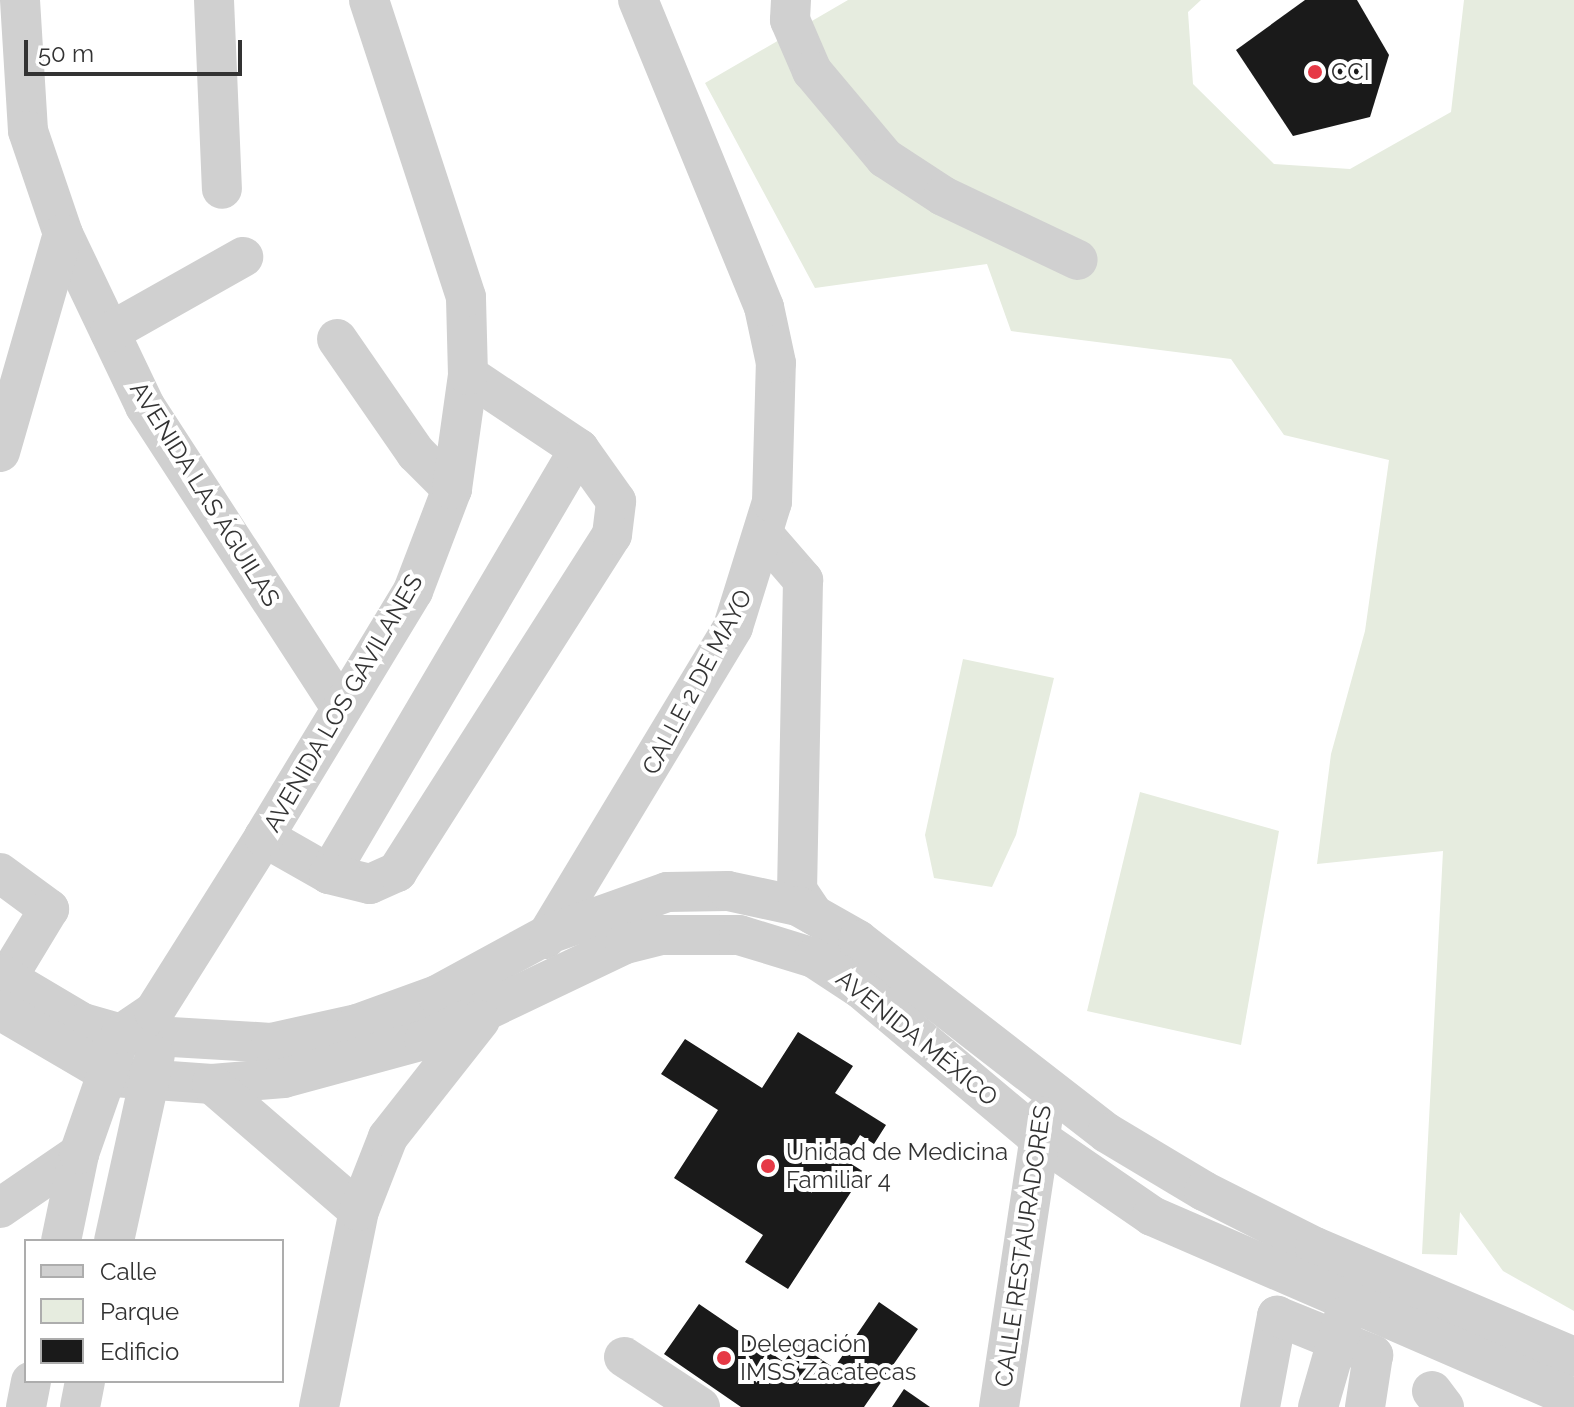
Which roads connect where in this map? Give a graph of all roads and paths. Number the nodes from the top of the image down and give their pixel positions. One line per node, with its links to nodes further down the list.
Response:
1 (20, 0): 7 (street, AVENIDA LAS ÁGUILAS)
2 (214, 0): 6 (street)
3 (369, 0): 12 (street, AVENIDA LOS GAVILANES)
4 (638, 0): 16 (street, CALLE 2 DE MAYO)
5 (791, 0): 9 (street)
6 (222, 189)
7 (63, 234): 10 (street, AVENIDA LAS ÁGUILAS); 14 (street)
8 (243, 257): 10 (street)
9 (1078, 260)
10 (110, 332): 17 (street, AVENIDA LAS ÁGUILAS)
11 (337, 339): 15 (street)
12 (468, 375): 13 (street); 15 (street, AVENIDA LOS GAVILANES)
13 (579, 449): 20 (street); 20 (street)
14 (0, 452)
15 (452, 489): 17 (street, AVENIDA LOS GAVILANES)
16 (764, 535): 21 (street); 22 (street, CALLE 2 DE MAYO)
17 (339, 705): 18 (street, AVENIDA LOS GAVILANES)
18 (264, 837): 20 (street); 25 (street, AVENIDA LOS GAVILANES)
19 (0, 873): 23 (street)
20 (329, 874)
21 (814, 915): 22 (street, AVENIDA MÉXICO); 29 (street, AVENIDA MÉXICO)
22 (549, 934): 24 (street, CALLE 2 DE MAYO); 25 (street, AVENIDA MÉXICO)
23 (2, 988): 25 (street, AVENIDA MÉXICO); 26 (street, AVENIDA MÉXICO)
24 (493, 1006): 28 (street, AVENIDA MÉXICO); 30 (street, AVENIDA MÉXICO); 33 (street, CALLE 2 DE MAYO)
25 (144, 1029): 26 (street, AVENIDA LOS GAVILANES); 27 (street, AVENIDA LOS GAVILANES)
26 (104, 1073): 27 (street, AVENIDA MÉXICO); 31 (street, AVENIDA LOS GAVILANES)
27 (148, 1082): 28 (street, AVENIDA MÉXICO); 35 (street, AVENIDA LOS GAVILANES)
28 (212, 1084): 33 (street)
29 (1047, 1084): 30 (street, CALLE RESTAURADORES); 38 (street, AVENIDA MÉXICO)
30 (1040, 1139): 36 (street, AVENIDA MÉXICO); 46 (street, CALLE RESTAURADORES)
31 (79, 1154): 32 (street); 34 (street, AVENIDA LOS GAVILANES)
32 (0, 1208)
33 (359, 1211): 44 (street, CALLE 2 DE MAYO)
34 (61, 1239)
35 (114, 1239)
36 (1342, 1322): 41 (street, AVENIDA MÉXICO); 47 (street); 48 (street); 49 (street)
37 (624, 1357): 45 (street)
38 (1574, 1357)
39 (31, 1383): 42 (street)
40 (85, 1383): 43 (street)
41 (1574, 1399)
42 (26, 1407)
43 (80, 1407)
44 (319, 1407)
45 (700, 1407)
46 (999, 1407)
47 (1260, 1407)
48 (1318, 1407)
49 (1365, 1407)

